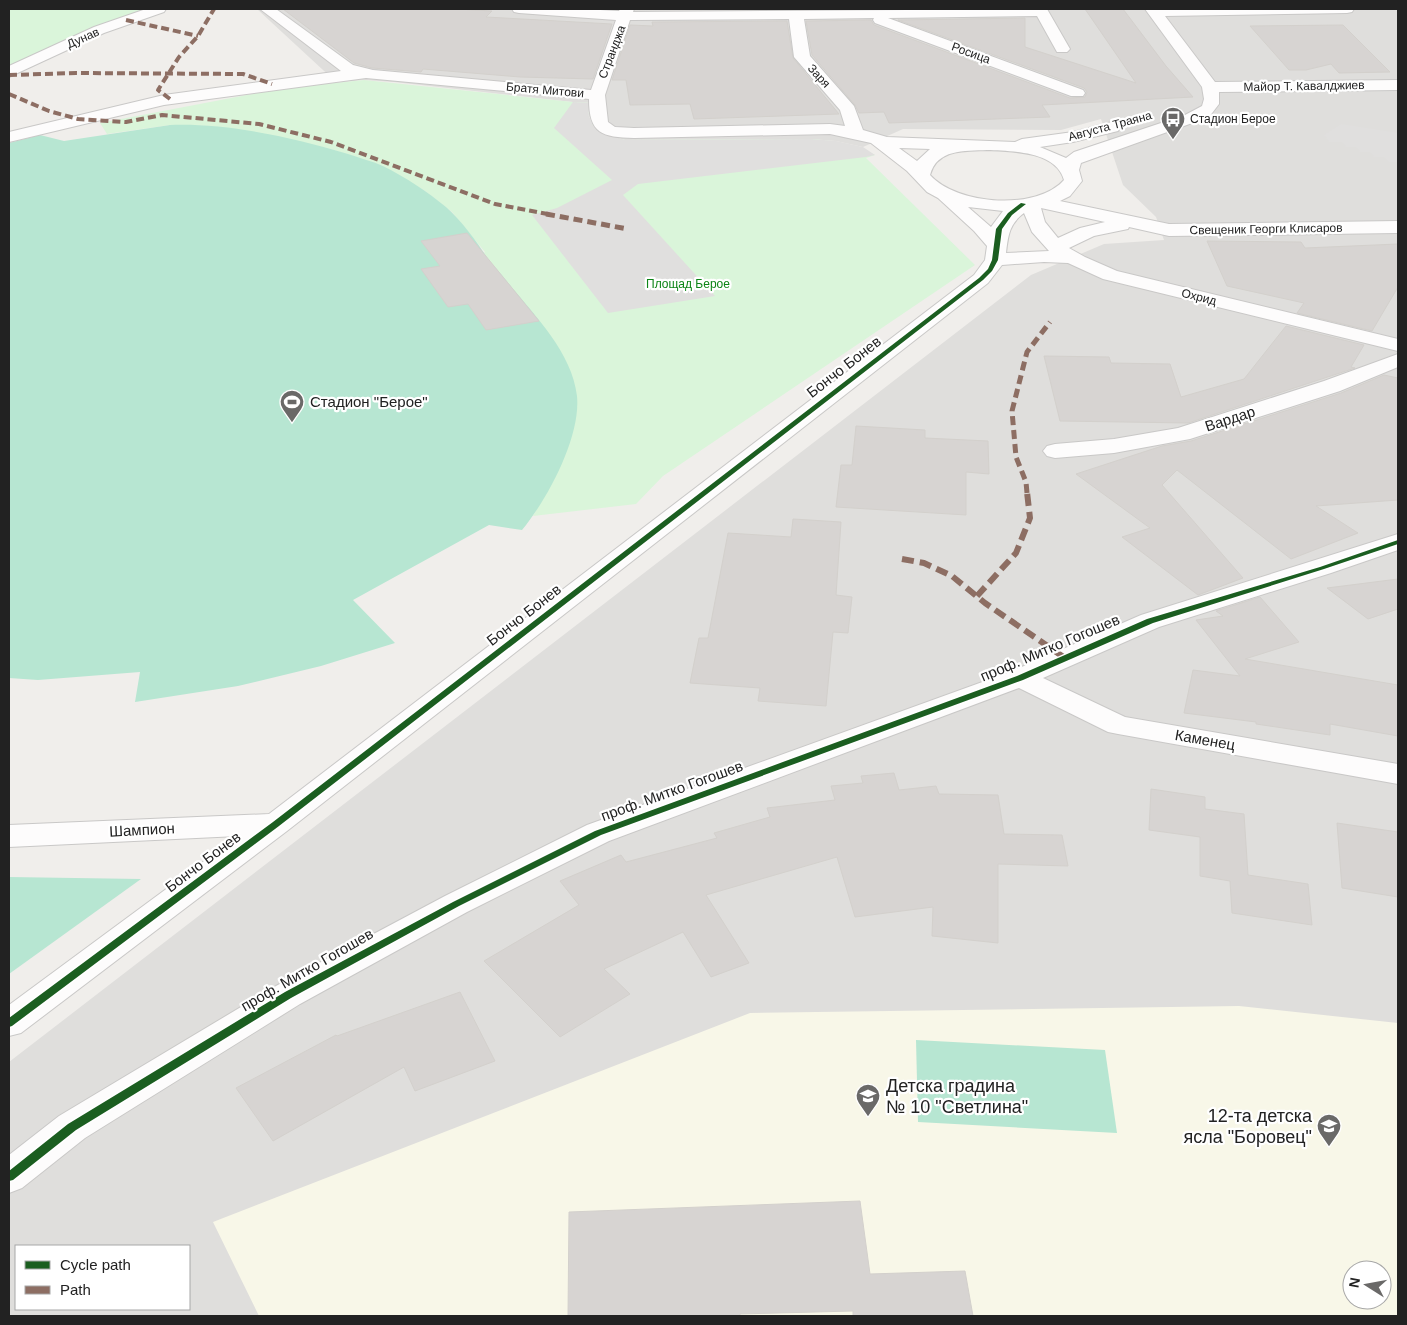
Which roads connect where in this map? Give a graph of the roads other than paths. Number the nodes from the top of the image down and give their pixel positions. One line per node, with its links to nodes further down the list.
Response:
1 (159, 9): 11 (street, Дунав)
2 (268, 9): 12 (street, Братя Митови)
3 (519, 9): 7 (street)
4 (1347, 9): 6 (street)
5 (1041, 10): 8 (street); 10 (street)
6 (1153, 10): 14 (street)
7 (626, 12): 9 (street); 16 (street, Странджа)
8 (865, 14): 9 (street); 15 (street, Росица)
9 (796, 15): 17 (street, Заря)
10 (1062, 49)
11 (9, 72)
12 (372, 75): 16 (street, Братя Митови); 18 (street)
13 (1398, 85): 14 (street, Майор Т. Кавалджиев)
14 (1210, 87): 20 (street, Августа Траяна); 23 (street, Августа Траяна)
15 (1077, 93)
16 (597, 95): 17 (street, Братя Митови)
17 (856, 133): 19 (street, Братя Митови)
18 (9, 137)
19 (873, 139): 21 (street, Братя Митови); 22 (street, Братя Митови)
20 (1000, 145): 21 (street); 23 (street, Свещеник Георги Клисаров)
21 (963, 146): 22 (street)
22 (921, 175): 24 (street, Братя Митови)
23 (1072, 176): 25 (street, Августа Траяна); 26 (street, Свещеник Георги Клисаров)
24 (938, 191): 25 (street); 28 (street)
25 (1031, 203): 26 (street, Свещеник Георги Клисаров); 28 (street, Бончо Бонев); 29 (street, Охрид)
26 (1134, 224): 27 (street, Свещеник Георги Клисаров); 29 (street)
27 (1398, 227)
28 (996, 252): 29 (street); 36 (street, Бончо Бонев)
29 (1065, 252): 30 (street, Охрид)
30 (1398, 345)
31 (1398, 360): 32 (street, Вардар)
32 (1055, 451)
33 (1398, 542): 34 (street, проф. Митко Гогошев)
34 (1020, 678): 35 (street, Каменец); 39 (street, проф. Митко Гогошев)
35 (1398, 774)
36 (276, 824): 37 (street, Шампион); 38 (street, Бончо Бонев)
37 (9, 836)
38 (9, 1023)
39 (9, 1177)

